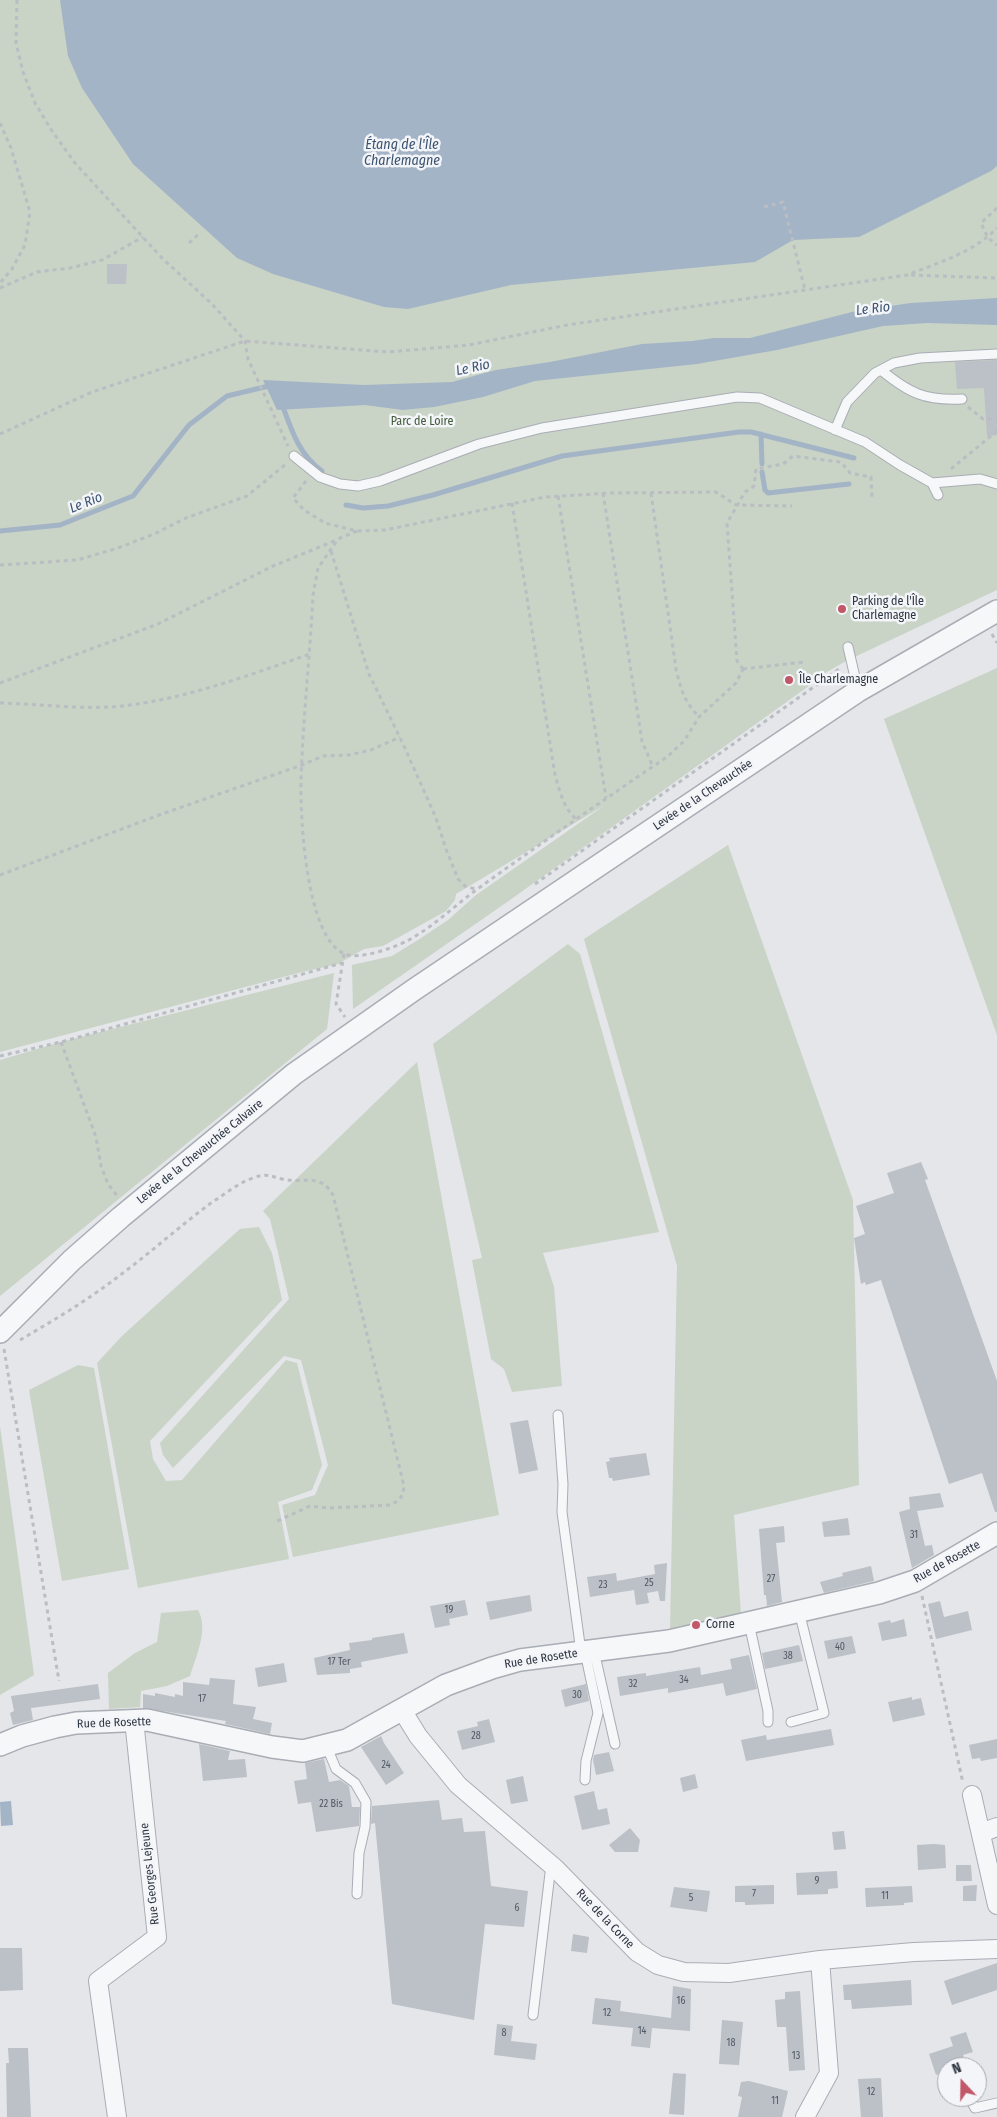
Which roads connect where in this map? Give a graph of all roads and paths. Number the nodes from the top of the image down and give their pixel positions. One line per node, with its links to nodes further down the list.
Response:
1 (17, 0): 7 (path)
2 (0, 123): 13 (path)
3 (764, 207): 15 (path)
4 (997, 208): 8 (path)
5 (997, 228): 8 (path)
6 (201, 232): 9 (path)
7 (143, 236): 14 (path); 16 (path)
8 (988, 238): 10 (path); 11 (path)
9 (189, 243)
10 (997, 245)
11 (907, 275): 12 (path); 15 (path)
12 (997, 278)
13 (0, 283)
14 (0, 288)
15 (805, 290): 16 (path)
16 (246, 341): 23 (path); 24 (path)
17 (997, 354): 18 (lane)
18 (881, 370): 19 (lane); 21 (lane)
19 (962, 399): 20 (path)
20 (997, 418)
21 (835, 430): 26 (lane); 27 (lane)
22 (997, 431): 27 (path)
23 (281, 433)
24 (0, 434)
25 (294, 456): 26 (lane); 40 (path)
26 (315, 473): 37 (path)
27 (932, 483): 28 (lane); 31 (lane)
28 (997, 484)
29 (650, 493): 30 (path); 35 (path); 49 (path)
30 (603, 494): 32 (path); 52 (path)
31 (938, 495)
32 (558, 496): 34 (path); 53 (path)
33 (872, 500): 35 (path)
34 (512, 503): 37 (path); 54 (path)
35 (736, 506): 36 (path); 45 (path)
36 (792, 506)
37 (357, 531): 38 (path)
38 (338, 539): 39 (path); 46 (path)
39 (330, 550): 43 (path); 50 (path)
40 (0, 565)
41 (997, 610): 47 (street, Levée de la Chevauchée)
42 (848, 647): 47 (lane)
43 (310, 654): 48 (path); 51 (path)
44 (804, 662): 45 (path)
45 (743, 669): 49 (path)
46 (0, 684)
47 (858, 691): 59 (street, Levée de la Chevauchée)
48 (0, 703)
49 (699, 717): 52 (path)
50 (400, 737): 51 (path); 56 (path)
51 (302, 765): 55 (path); 57 (path)
52 (653, 766): 53 (path)
53 (606, 798): 54 (path)
54 (576, 819): 56 (path)
55 (0, 875)
56 (476, 890): 57 (path)
57 (344, 954): 58 (path)
58 (342, 963): 60 (path); 61 (path)
59 (415, 989): 64 (street, Levée de la Chevauchée Calvaire)
60 (347, 1020)
61 (61, 1042): 62 (path); 63 (path)
62 (0, 1056)
63 (120, 1200)
64 (0, 1332)
65 (558, 1415): 71 (lane)
66 (274, 1522): 72 (path)
67 (997, 1534): 68 (street, Rue de Rosette)
68 (918, 1579): 69 (street, Rue de Rosette); 81 (path)
69 (799, 1611): 70 (street, Rue de Rosette); 76 (lane)
70 (749, 1623): 71 (street, Rue de Rosette); 75 (lane)
71 (587, 1652): 73 (street, Rue de Rosette); 77 (lane); 80 (lane)
72 (59, 1681)
73 (402, 1710): 79 (street, Rue de Rosette); 83 (street, Rue de la Corne)
74 (134, 1720): 78 (street, Rue de Rosette); 79 (street, Rue de Rosette); 89 (street, Rue Georges Lejeune)
75 (768, 1722)
76 (791, 1722)
77 (615, 1744)
78 (0, 1745)
79 (326, 1745): 84 (lane)
80 (585, 1780)
81 (972, 1794): 82 (street)
82 (989, 1830): 85 (street)
83 (551, 1865): 87 (street, Rue de la Corne); 88 (lane)
84 (357, 1894)
85 (997, 1905)
86 (997, 1949): 87 (street, Rue de la Corne)
87 (820, 1960): 90 (street)
88 (533, 2015)
89 (117, 2117)
90 (805, 2117)

